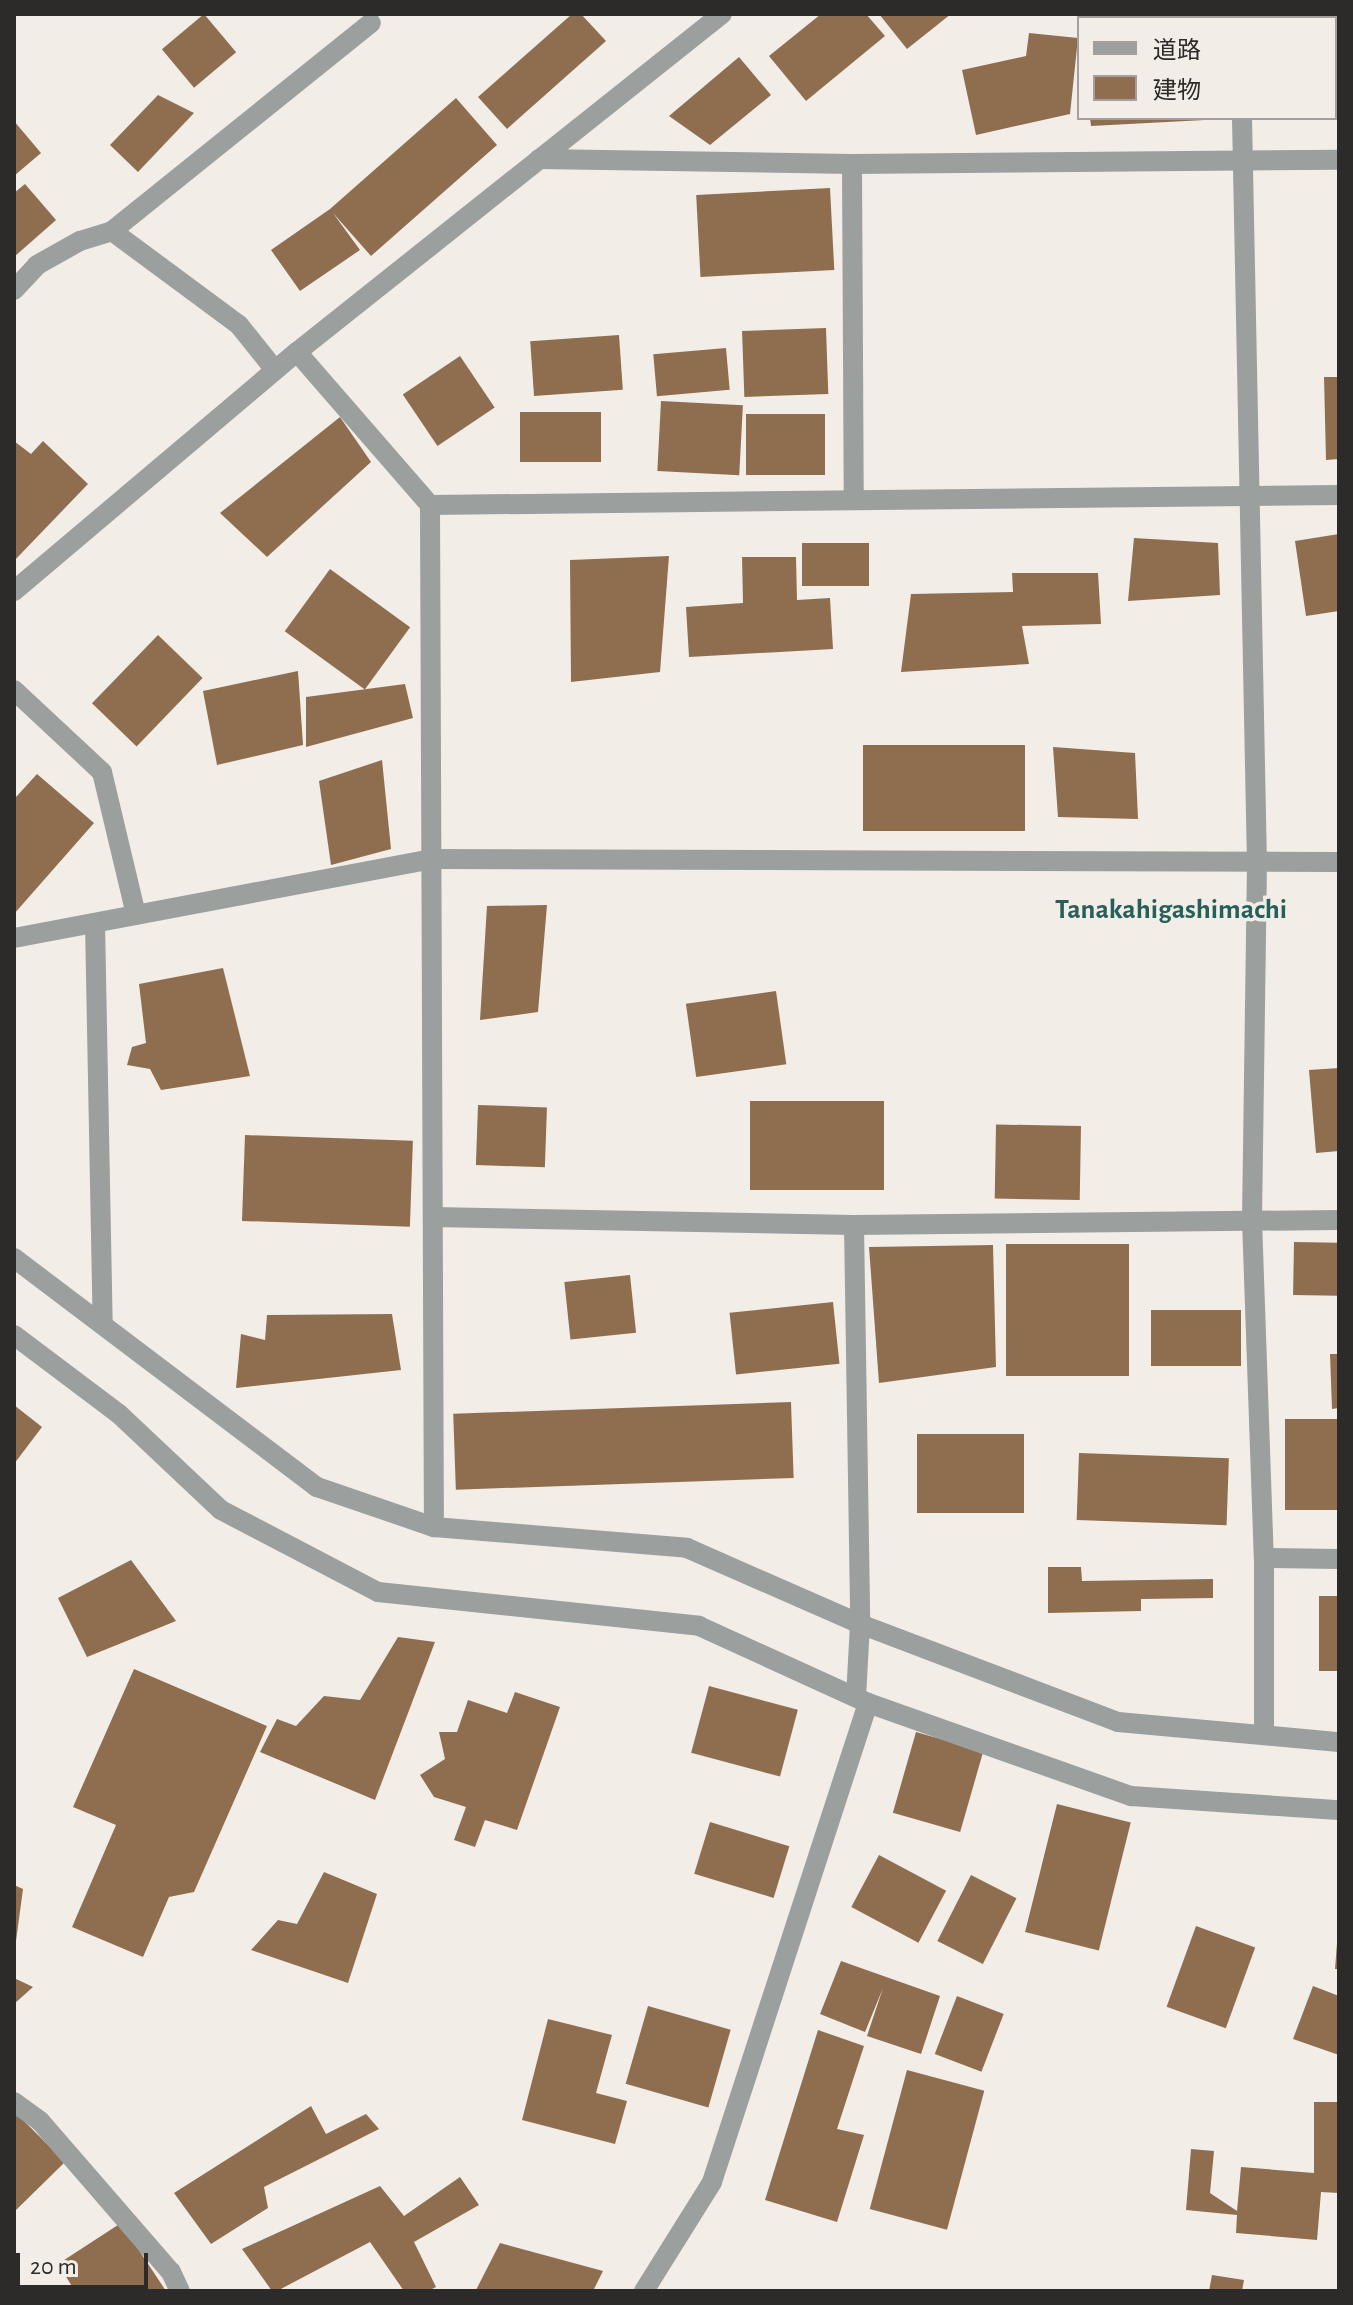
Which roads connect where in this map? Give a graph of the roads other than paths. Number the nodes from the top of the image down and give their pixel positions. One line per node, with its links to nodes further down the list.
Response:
1 (722, 14): 5 (street)
2 (372, 17): 8 (street)
3 (1242, 120): 4 (street)
4 (1241, 158): 6 (street); 7 (street); 13 (street)
5 (539, 159): 7 (street); 10 (street)
6 (1339, 160)
7 (852, 164): 14 (street)
8 (112, 231): 9 (street); 11 (street)
9 (14, 290)
10 (297, 352): 11 (street); 15 (street)
11 (275, 370): 16 (street)
12 (1339, 495): 13 (street)
13 (1249, 497): 14 (street); 20 (street)
14 (854, 500): 15 (street)
15 (430, 505): 18 (street)
16 (14, 591)
17 (14, 690): 21 (street)
18 (432, 859): 20 (street); 21 (street); 24 (street)
19 (1339, 862): 20 (street)
20 (1257, 863): 25 (street)
21 (136, 915): 22 (street)
22 (95, 923): 23 (street); 29 (street)
23 (14, 938)
24 (433, 1217): 27 (street); 31 (street)
25 (1252, 1220): 26 (street); 27 (street); 32 (street)
26 (1339, 1220)
27 (854, 1225): 34 (street)
28 (14, 1258): 29 (street)
29 (103, 1325): 31 (street)
30 (14, 1335): 35 (street)
31 (434, 1527): 34 (street)
32 (1264, 1558): 33 (street); 36 (street)
33 (1339, 1559)
34 (860, 1624): 35 (street); 36 (street)
35 (862, 1700): 38 (street); 41 (street)
36 (1264, 1735): 37 (street)
37 (1339, 1742)
38 (1339, 1810)
39 (14, 2102): 40 (street)
40 (180, 2291)
41 (644, 2291)

